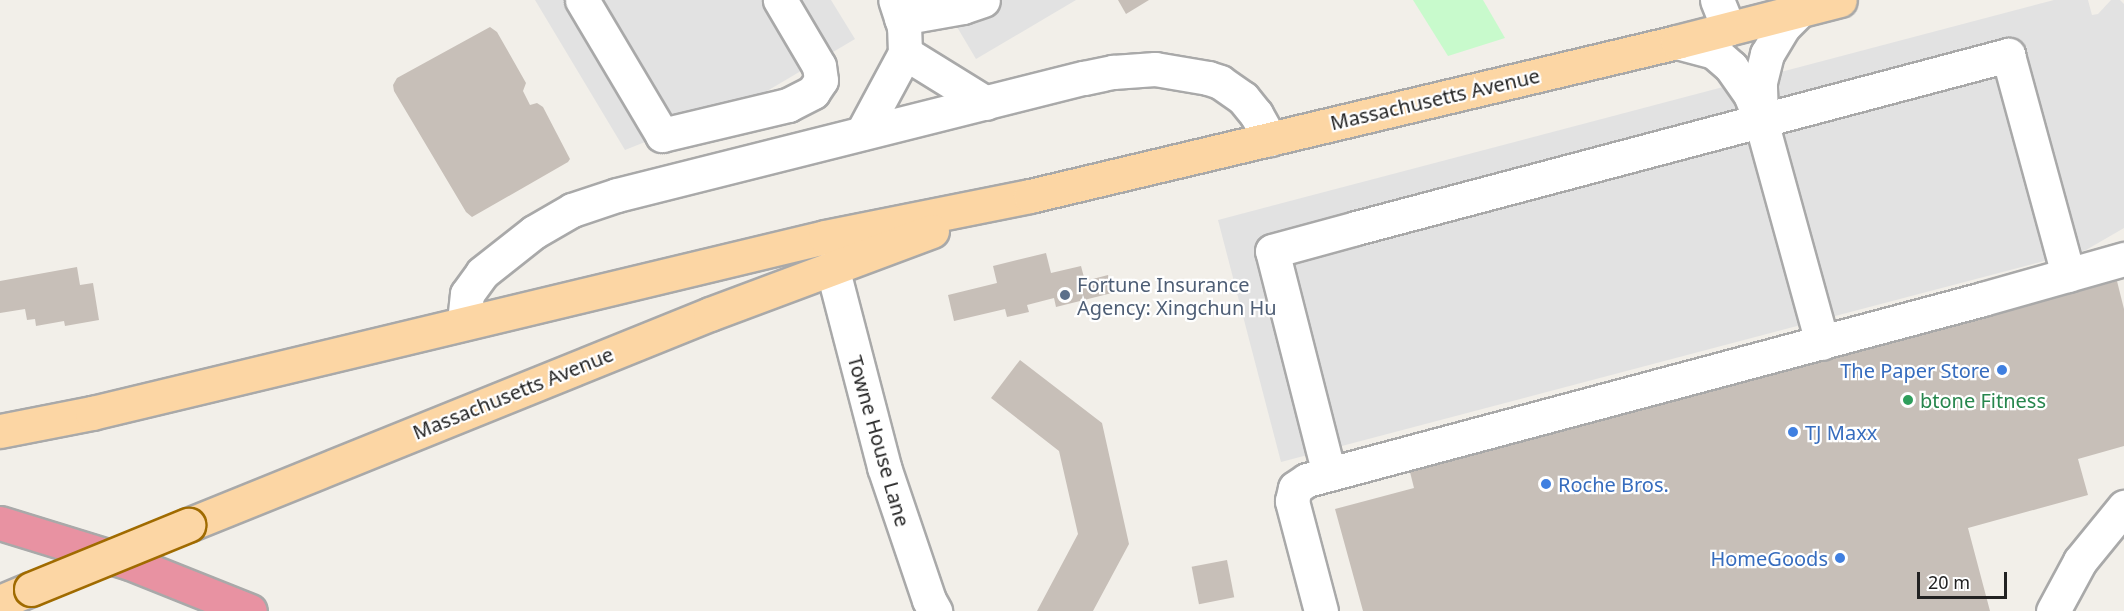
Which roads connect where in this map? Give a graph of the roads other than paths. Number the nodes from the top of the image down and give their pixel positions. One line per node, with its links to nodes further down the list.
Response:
1 (582, 0): 2 (street)
2 (780, 0)
3 (983, 0): 6 (street)
4 (1840, 0): 5 (main road, Massachusetts Avenue)
5 (1805, 5): 7 (main road, Massachusetts Avenue); 11 (street)
6 (898, 9): 9 (street)
7 (1723, 14): 8 (main road, Massachusetts Avenue)
8 (1677, 42): 11 (street); 13 (main road, Massachusetts Avenue)
9 (905, 53): 10 (street); 12 (street)
10 (986, 103): 12 (street); 13 (street)
11 (1761, 121): 17 (street); 19 (street); 21 (street)
12 (862, 133): 18 (street)
13 (1270, 139): 14 (main road, Massachusetts Avenue)
14 (1030, 195): 16 (main road, Massachusetts Avenue); 18 (main road, Massachusetts Avenue)
15 (2124, 259): 17 (street)
16 (832, 267): 24 (main road, Massachusetts Avenue, bridge); 26 (street, Towne House Lane)
17 (2068, 275): 19 (street)
18 (464, 321): 20 (main road, Massachusetts Avenue)
19 (1821, 343): 21 (street)
20 (0, 431)
21 (1329, 474): 27 (street)
22 (2124, 507): 28 (street)
23 (0, 523): 25 (highway)
24 (0, 602)
25 (250, 611)
26 (935, 611)
27 (1321, 611)
28 (2053, 611)

